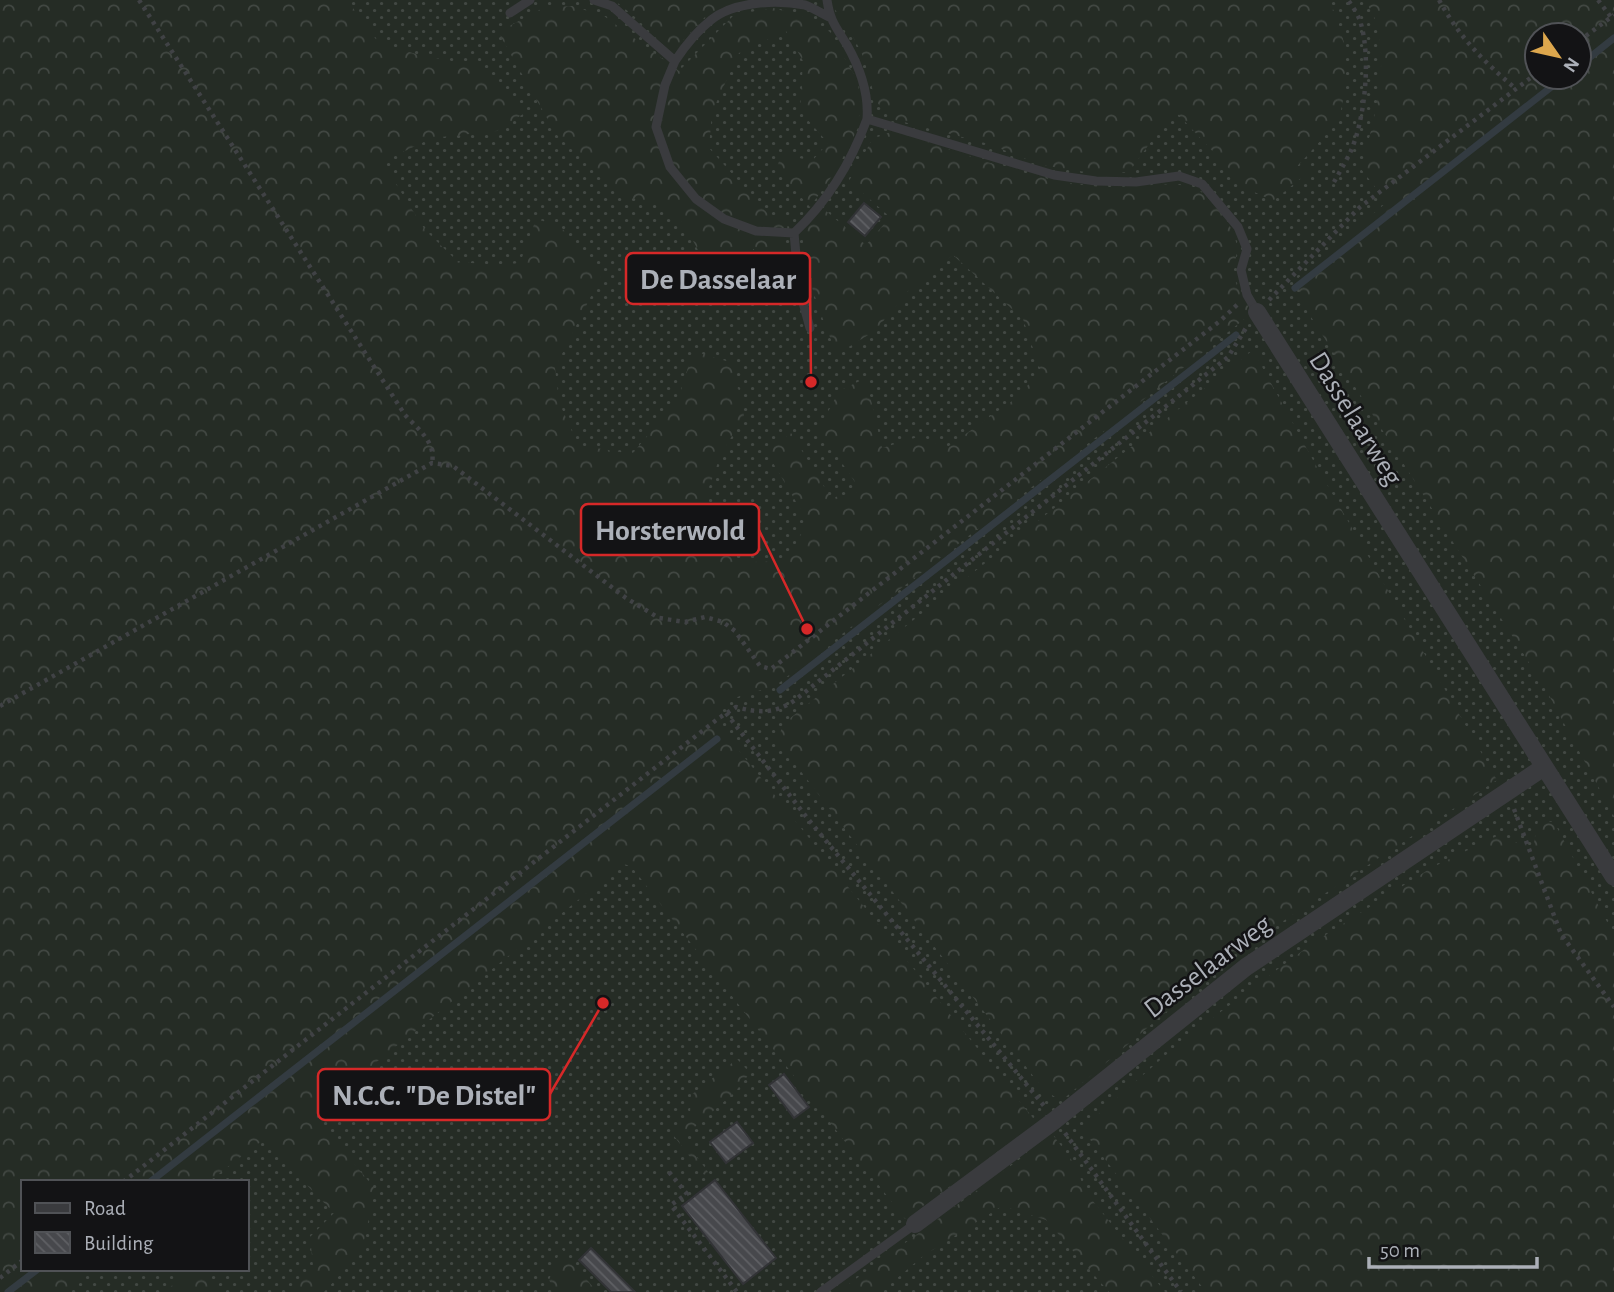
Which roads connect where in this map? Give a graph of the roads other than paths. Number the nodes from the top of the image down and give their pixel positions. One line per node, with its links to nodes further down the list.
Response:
1 (530, 0): 5 (lane)
2 (594, 0): 7 (lane)
3 (827, 0): 6 (lane)
4 (734, 4): 6 (lane); 7 (lane)
5 (509, 13)
6 (829, 17): 8 (lane)
7 (675, 61): 9 (lane)
8 (867, 119): 9 (lane); 10 (lane)
9 (794, 233): 11 (lane)
10 (1257, 312): 12 (street, Dasselaarweg)
11 (810, 328)
12 (1544, 767): 13 (street, Dasselaarweg); 14 (street, Dasselaarweg)
13 (1614, 877)
14 (915, 1224): 15 (lane)
15 (821, 1292)

